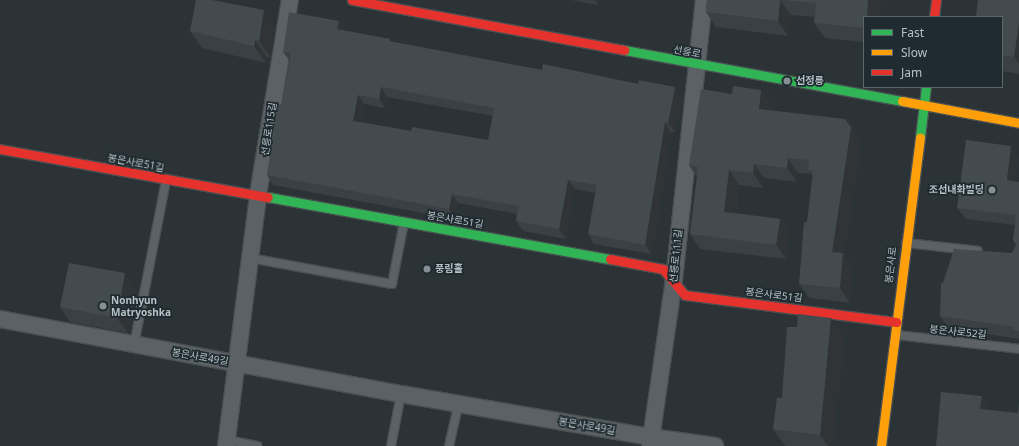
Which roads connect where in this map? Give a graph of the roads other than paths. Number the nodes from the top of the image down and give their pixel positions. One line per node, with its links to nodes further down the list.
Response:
1 (290, 0): 12 (street, 선릉로115길)
2 (352, 0): 6 (main road, 선릉로)
3 (704, 0): 6 (street, 선릉로111길)
4 (936, 0): 5 (main road)
5 (934, 16)
6 (696, 64): 8 (main road, 선릉로); 17 (street, 선릉로111길)
7 (926, 88): 8 (main road, 봉은사로)
8 (924, 106): 9 (main road, 선릉로); 14 (main road, 봉은사로)
9 (1019, 123)
10 (0, 149): 11 (main road, 봉은사로51길)
11 (167, 180): 12 (main road, 봉은사로51길); 21 (lane)
12 (258, 195): 13 (main road, 봉은사로51길); 16 (street, 선릉로115길)
13 (404, 222): 16 (lane); 17 (main road, 봉은사로51길)
14 (905, 243): 15 (lane); 19 (main road, 봉은사로)
15 (989, 252)
16 (250, 258): 23 (street, 선릉로115길)
17 (674, 280): 19 (main road, 봉은사로51길); 26 (street, 선릉로111길)
18 (0, 320): 21 (street, 봉은사로49길)
19 (896, 322): 20 (main road, 봉은사로)
20 (895, 335): 22 (lane, 봉은사로52길); 32 (main road, 봉은사로)
21 (134, 345): 23 (street, 봉은사로49길)
22 (1019, 349)
23 (235, 364): 24 (street, 봉은사로49길); 27 (street, 선릉로115길)
24 (401, 394): 25 (street, 봉은사로49길); 29 (lane)
25 (459, 402): 26 (street, 봉은사로49길); 30 (lane)
26 (650, 442): 31 (street, 봉은사로49길)
27 (226, 443): 28 (lane)
28 (258, 446)
29 (391, 446)
30 (449, 446)
31 (716, 446)
32 (880, 446)

